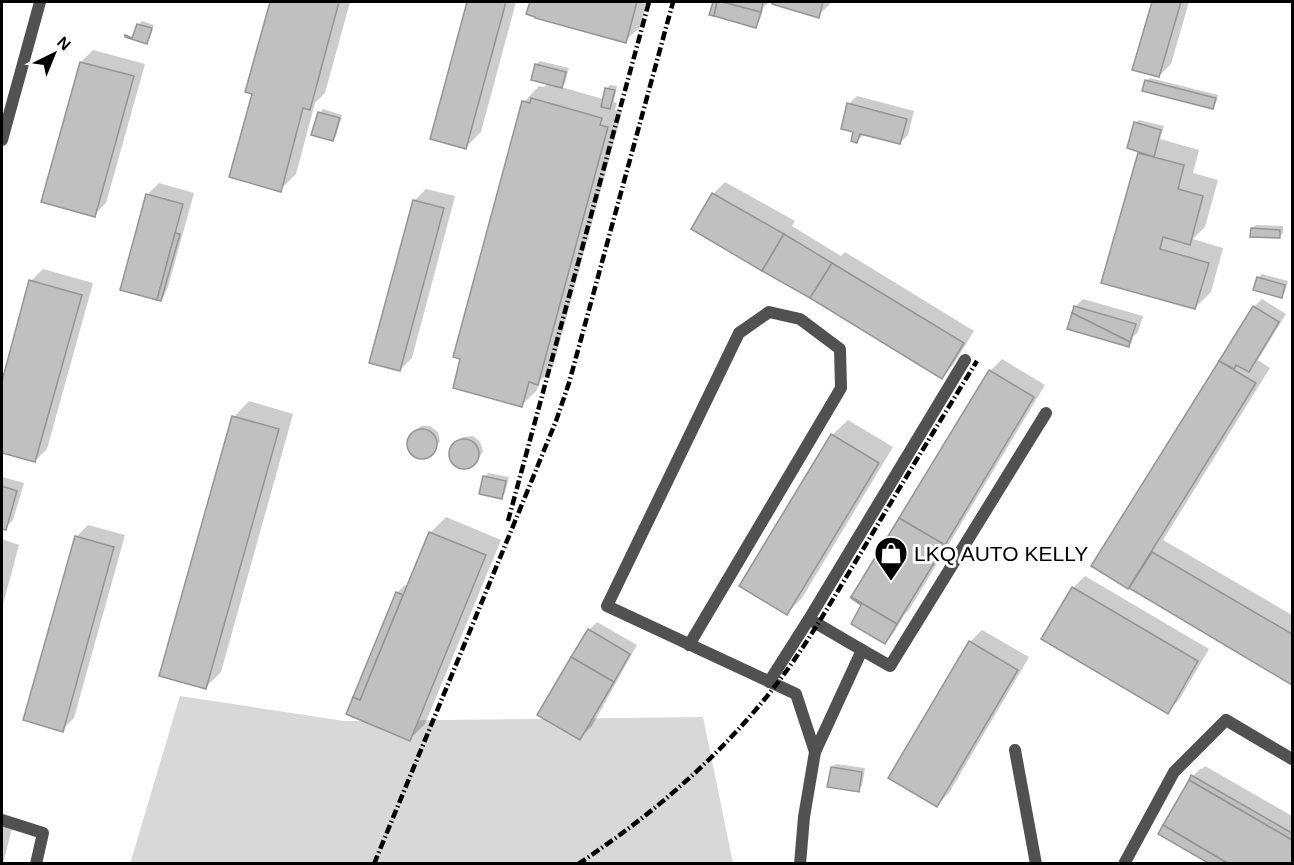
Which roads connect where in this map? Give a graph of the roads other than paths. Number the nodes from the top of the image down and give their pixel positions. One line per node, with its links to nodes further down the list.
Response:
1 (40, 2): 2 (street)
2 (2, 140)
3 (965, 360): 5 (street)
4 (1046, 413): 7 (street)
5 (809, 619): 7 (street); 8 (street)
6 (689, 645): 6 (street); 8 (street)
7 (862, 650): 10 (street)
8 (769, 682): 10 (street)
9 (1015, 750): 15 (street)
10 (815, 752): 14 (street)
11 (1293, 759): 16 (street)
12 (2, 820): 13 (street)
13 (36, 864)
14 (800, 864)
15 (1036, 864)
16 (1124, 864)

